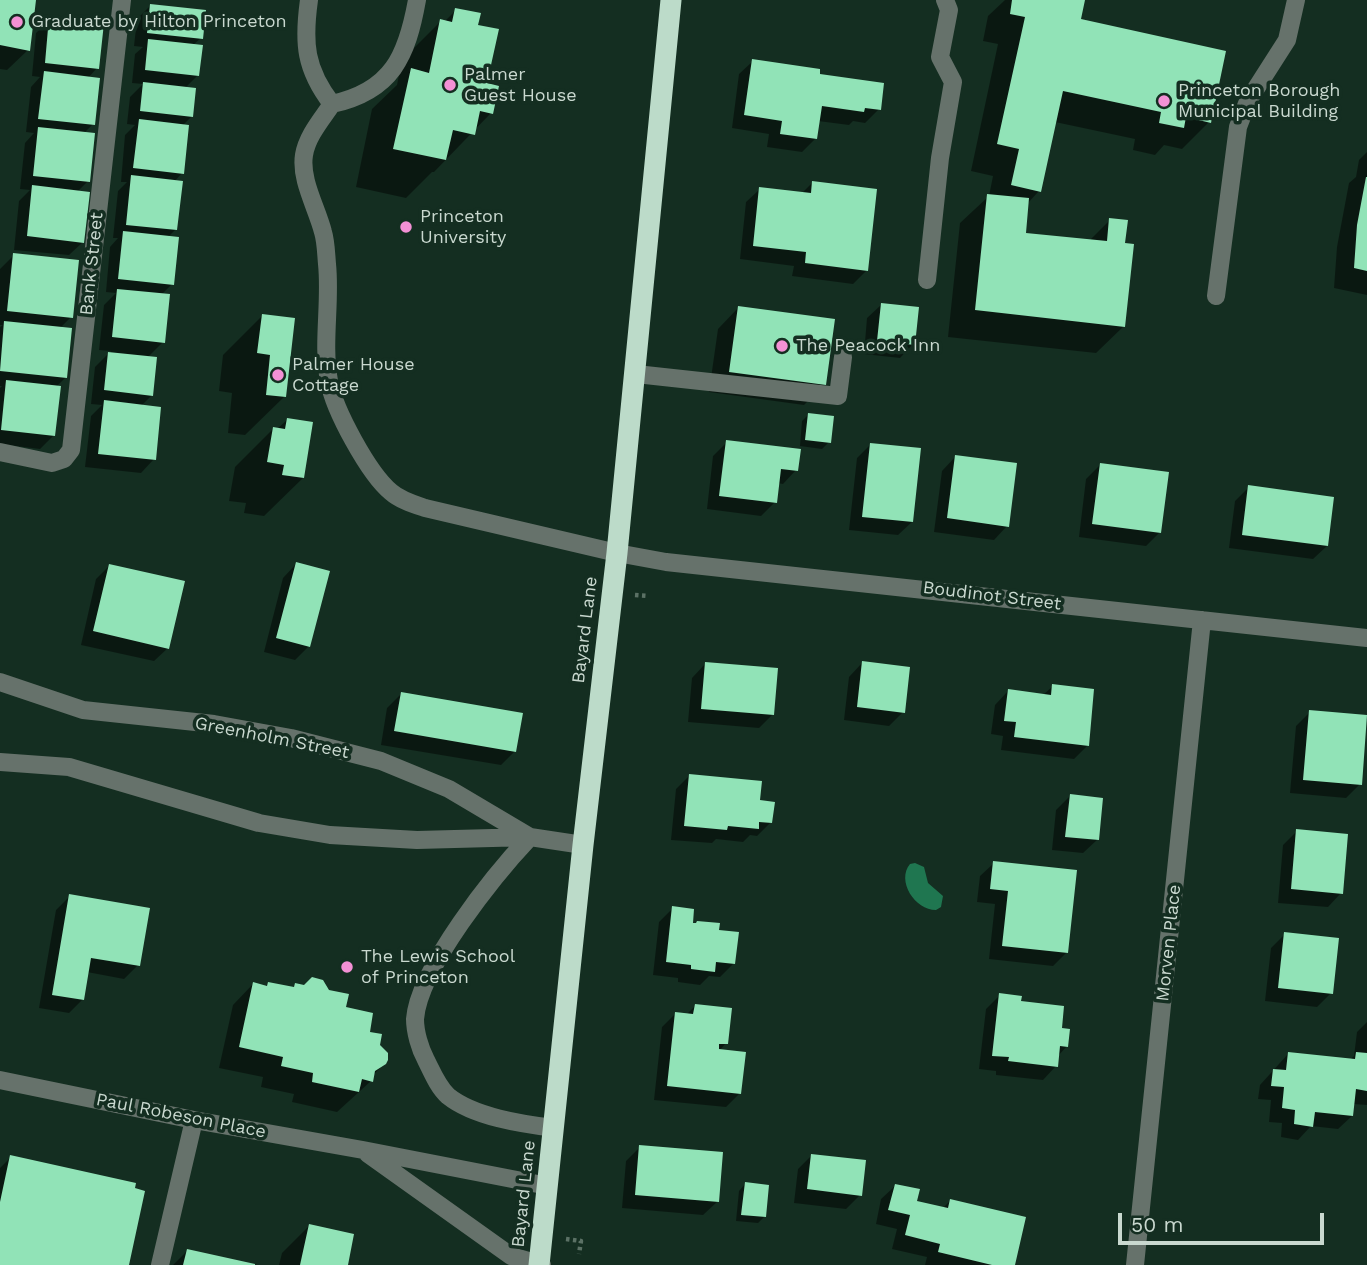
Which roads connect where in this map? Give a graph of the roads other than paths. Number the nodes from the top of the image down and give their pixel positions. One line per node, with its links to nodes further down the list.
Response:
1 (122, 0): 12 (street, Bank Street)
2 (309, 0): 7 (street)
3 (416, 0): 7 (street)
4 (671, 0): 11 (highway, Bayard Lane)
5 (945, 0): 8 (street)
6 (1296, 0): 9 (street)
7 (332, 104): 13 (street, Boudinot Street)
8 (927, 280)
9 (1216, 296)
10 (843, 357): 11 (street)
11 (636, 374): 13 (highway, Bayard Lane)
12 (0, 452)
13 (617, 553): 14 (street, Boudinot Street); 19 (highway, Bayard Lane)
14 (1202, 620): 15 (street, Boudinot Street); 27 (street, Morven Place)
15 (1367, 638)
16 (0, 682): 18 (street, Greenholm Street)
17 (0, 762): 18 (street, Greenholm Street)
18 (530, 837): 19 (street, Greenholm Street); 22 (street)
19 (583, 845): 22 (highway, Bayard Lane)
20 (0, 1080): 21 (street, Paul Robeson Place)
21 (194, 1121): 23 (street, Paul Robeson Place); 25 (street)
22 (554, 1128): 24 (highway, Bayard Lane)
23 (362, 1150): 24 (street, Paul Robeson Place); 26 (street, Paul Robeson Place)
24 (548, 1186): 26 (highway, Bayard Lane)
25 (160, 1265)
26 (540, 1265)
27 (1135, 1265)

